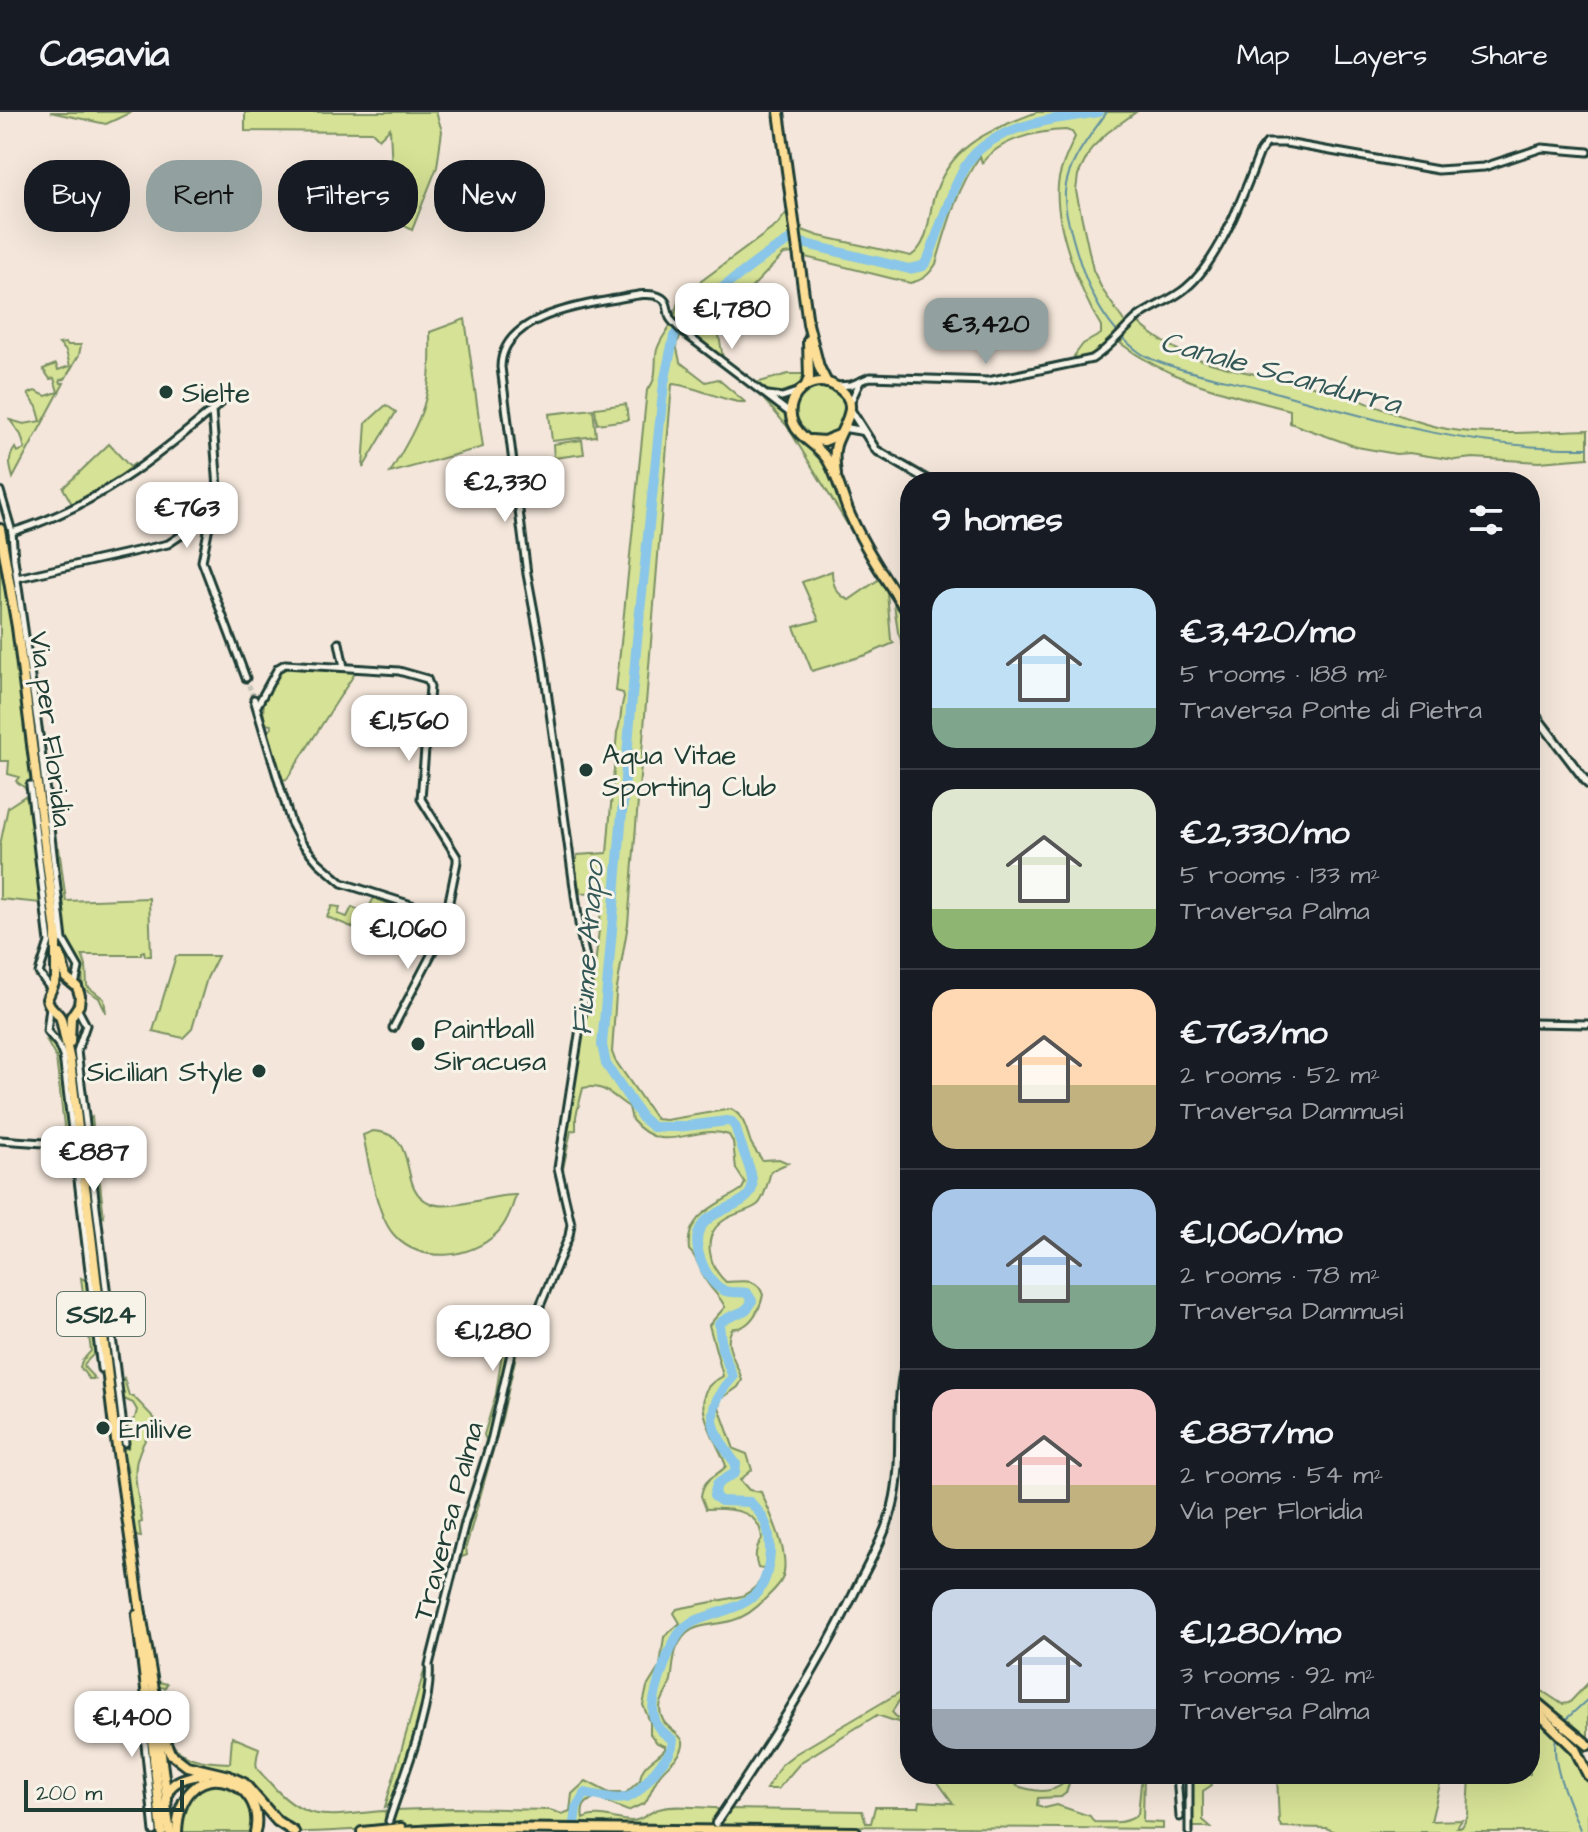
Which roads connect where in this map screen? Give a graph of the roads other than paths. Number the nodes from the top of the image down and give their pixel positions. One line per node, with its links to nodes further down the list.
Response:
1 (779, 112): 3 (main road)
2 (1588, 152): 4 (street)
3 (808, 324): 5 (main road); 6 (main road)
4 (861, 381): 5 (street); 9 (street)
5 (832, 384): 6 (main road); 9 (main road)
6 (803, 388): 7 (street); 11 (main road)
7 (763, 394): 11 (street); 61 (street, Traversa Palma)
8 (221, 403): 10 (street)
9 (850, 408): 12 (main road); 13 (street)
10 (212, 411): 18 (street); 20 (street)
11 (791, 414): 14 (main road)
12 (843, 431): 13 (street); 14 (main road); 16 (main road)
13 (863, 431): 15 (street)
14 (806, 438): 16 (main road)
15 (914, 472)
16 (836, 475): 22 (main road)
17 (0, 491): 20 (street)
18 (213, 515): 21 (street); 25 (street)
19 (0, 529): 32 (main road, Via per Floridia)
20 (12, 532): 21 (street)
21 (17, 578): 33 (street)
22 (900, 599)
23 (339, 643): 24 (street)
24 (344, 667): 27 (street); 31 (street)
25 (246, 678)
26 (254, 699): 27 (street)
27 (257, 706): 31 (street)
28 (1540, 721): 29 (street)
29 (1588, 784)
30 (30, 785): 34 (street)
31 (446, 916): 39 (street)
32 (56, 935): 33 (main road); 34 (main road)
33 (72, 983): 34 (main road); 35 (main road)
34 (52, 986): 36 (main road)
35 (75, 1010): 36 (main road); 40 (main road); 45 (street)
36 (55, 1011): 40 (main road); 42 (street)
37 (1540, 1023): 38 (street)
38 (1588, 1024)
39 (393, 1028)
40 (70, 1061): 46 (main road, SS124)
41 (0, 1140): 42 (street)
42 (73, 1145): 43 (street)
43 (101, 1369)
44 (900, 1397): 62 (street)
45 (125, 1443)
46 (132, 1566): 47 (main road, SS124); 48 (main road)
47 (141, 1614): 56 (main road); 59 (main road, SS124)
48 (147, 1701): 65 (street); 66 (main road)
49 (1540, 1708): 51 (main road)
50 (1540, 1712): 51 (main road)
51 (1552, 1721): 52 (main road)
52 (1572, 1739): 53 (main road); 55 (main road)
53 (1588, 1745)
54 (1588, 1755): 55 (main road)
55 (1586, 1771)
56 (219, 1774): 59 (main road); 68 (main road)
57 (1178, 1784): 60 (street)
58 (1189, 1784): 63 (street)
59 (167, 1794): 66 (main road)
60 (1180, 1817)
61 (389, 1821)
62 (716, 1823)
63 (1189, 1828)
64 (438, 1829): 69 (main road); 70 (main road); 71 (main road)
65 (154, 1832)
66 (169, 1832): 67 (main road)
67 (255, 1832)
68 (294, 1832)
69 (362, 1832)
70 (398, 1832)
71 (856, 1832)

